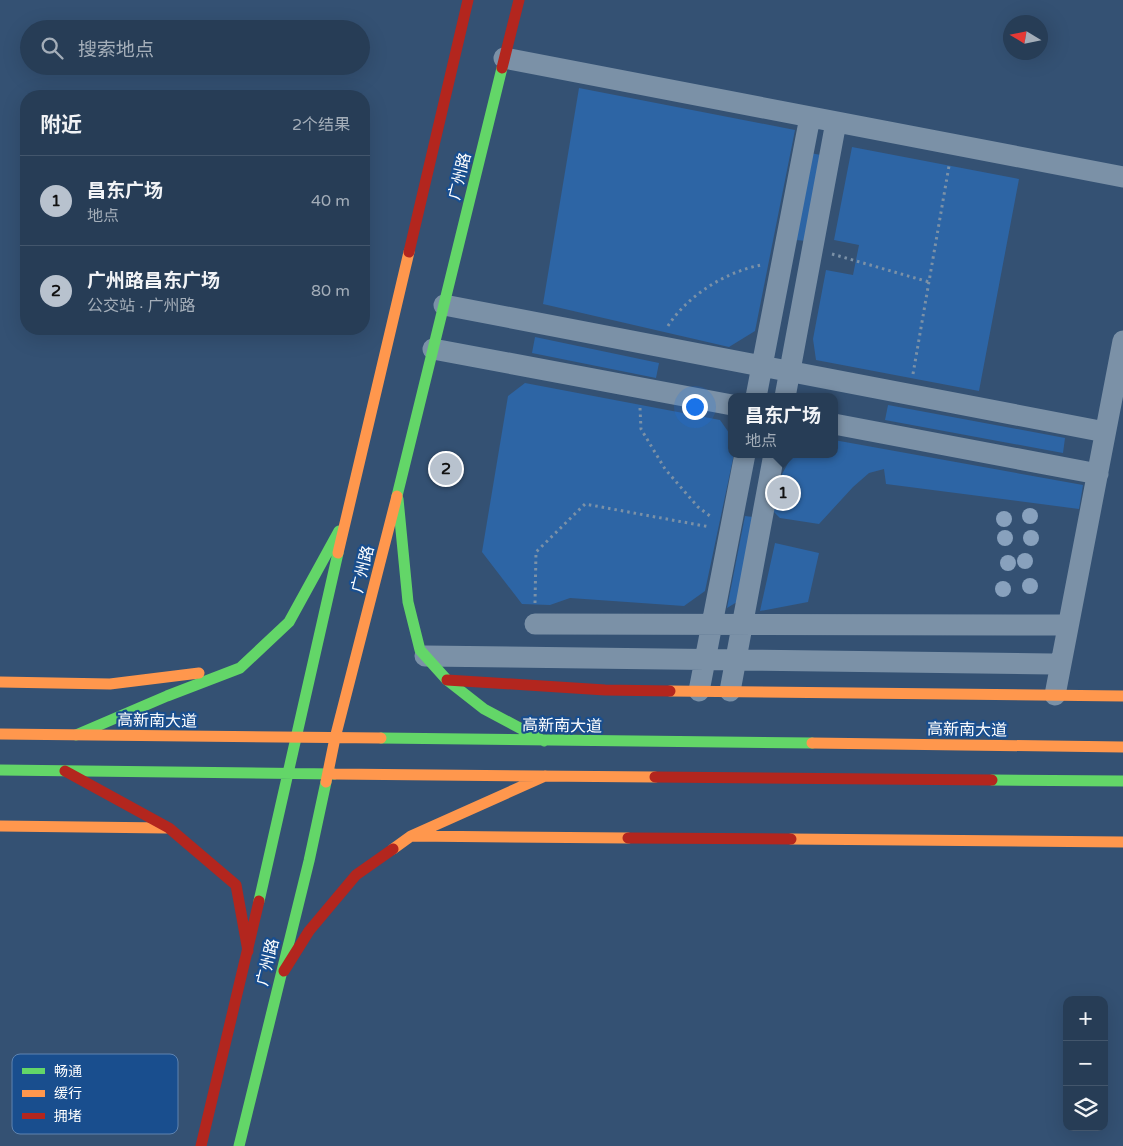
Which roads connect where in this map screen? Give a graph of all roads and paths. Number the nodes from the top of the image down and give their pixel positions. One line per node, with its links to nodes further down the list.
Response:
1 (468, 0): 28 (main road, 广州路)
2 (519, 0): 3 (main road, 广州路)
3 (504, 58): 4 (street); 11 (main road, 广州路)
4 (810, 117): 5 (street); 9 (street)
5 (836, 122): 6 (street); 8 (street)
6 (953, 144): 7 (street); 10 (path)
7 (1123, 177)
8 (813, 248): 10 (path); 16 (street)
9 (781, 265): 13 (path); 15 (street)
10 (929, 282): 20 (path)
11 (444, 305): 13 (street); 14 (main road, 广州路)
12 (1123, 340): 23 (street)
13 (655, 345): 15 (street)
14 (433, 349): 17 (street); 27 (main road, 广州路)
15 (762, 366): 16 (street); 18 (street)
16 (790, 371): 19 (street); 20 (street)
17 (640, 387): 21 (street); 29 (path)
18 (757, 393)
19 (786, 393)
20 (909, 394): 23 (street)
21 (728, 404)
22 (838, 425): 26 (street)
23 (1105, 432): 26 (street)
24 (744, 458): 29 (street)
25 (773, 458): 32 (street)
26 (1098, 474): 33 (street)
27 (397, 495): 34 (main road); 48 (main road, 广州路)
28 (348, 517): 38 (main road); 47 (main road, 广州路)
29 (730, 531): 30 (path); 31 (street)
30 (535, 624): 31 (street)
31 (712, 624): 32 (street); 35 (street)
32 (742, 625): 33 (street); 36 (street)
33 (1068, 626): 43 (street)
34 (425, 656): 35 (street); 39 (main road)
35 (705, 659): 36 (street); 41 (street)
36 (736, 660): 37 (street); 42 (street)
37 (1052, 664)
38 (240, 668): 40 (main road); 46 (main road)
39 (447, 680): 41 (main road); 49 (main road)
40 (0, 682)
41 (699, 691): 42 (main road)
42 (730, 691): 43 (main road)
43 (1055, 695): 44 (main road)
44 (1123, 696)
45 (0, 734): 46 (main road, 高新南大道)
46 (76, 735): 47 (main road, 高新南大道)
47 (296, 738): 48 (main road, 高新南大道); 53 (main road, 广州路)
48 (336, 738): 49 (main road, 高新南大道); 54 (main road, 广州路)
49 (544, 741): 50 (main road, 高新南大道)
50 (1123, 747)
51 (0, 770): 52 (main road)
52 (65, 771): 53 (main road); 58 (main road)
53 (288, 774): 54 (main road); 61 (main road, 广州路)
54 (328, 775): 55 (main road); 62 (main road, 广州路)
55 (545, 776): 56 (main road); 59 (main road)
56 (1123, 781)
57 (0, 826): 58 (main road)
58 (169, 828): 61 (main road)
59 (410, 836): 60 (main road); 62 (main road)
60 (1123, 842)
61 (248, 951): 63 (main road, 广州路)
62 (279, 979): 64 (main road, 广州路)
63 (201, 1146)
64 (239, 1146)

